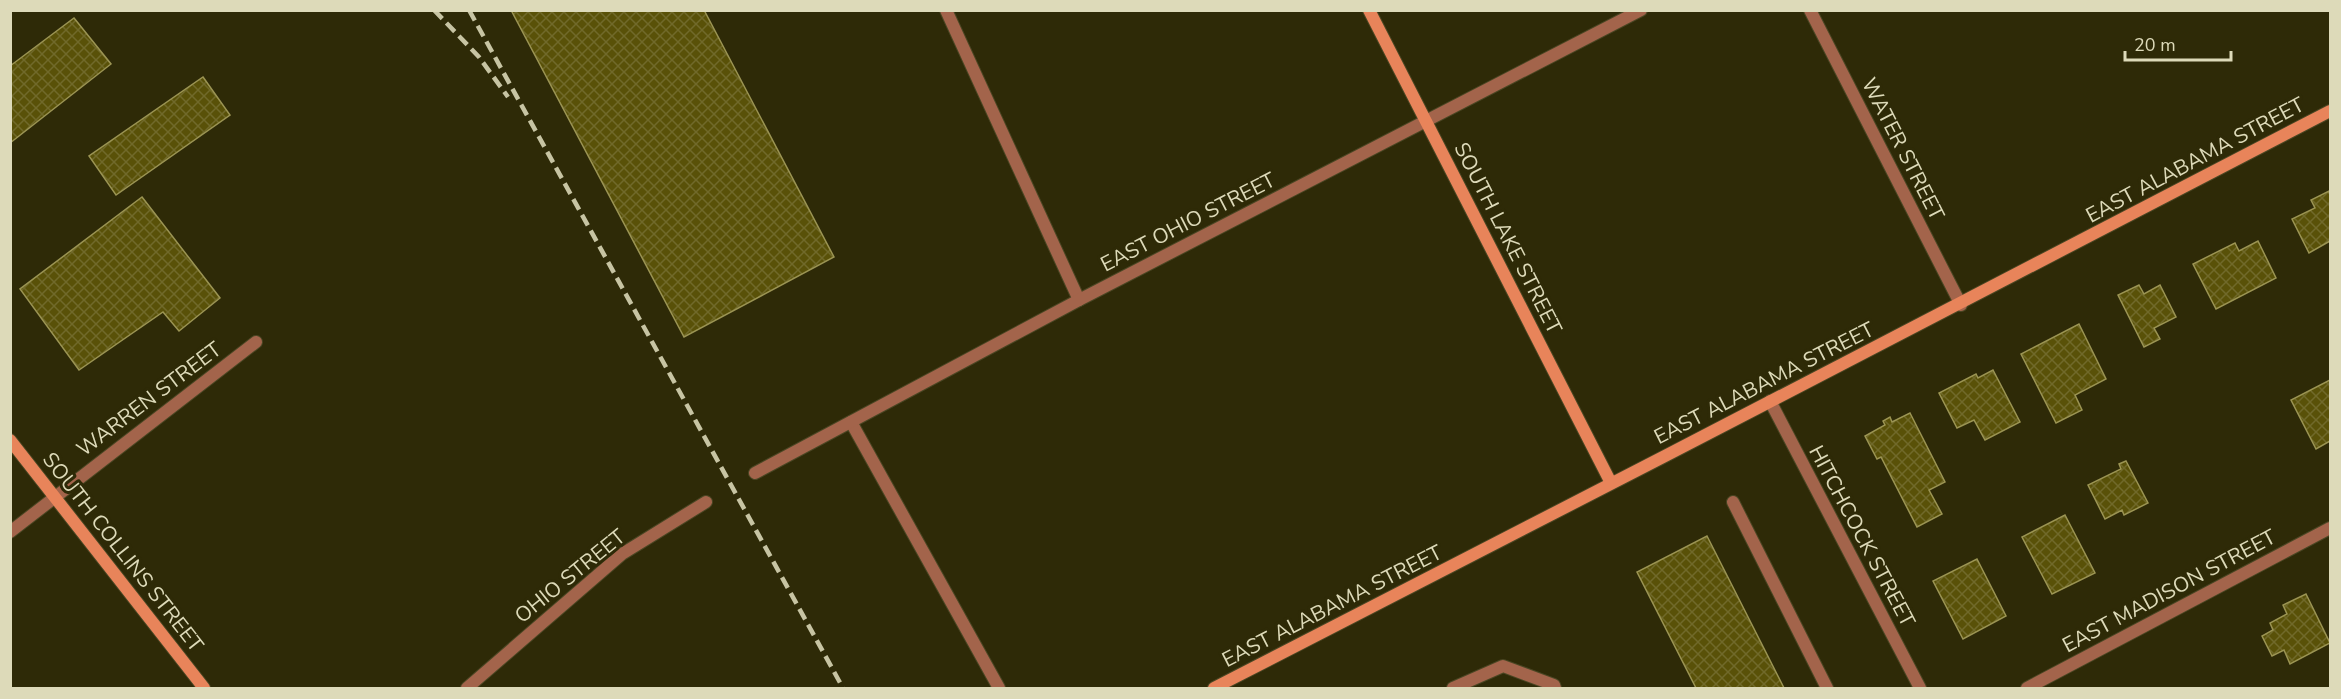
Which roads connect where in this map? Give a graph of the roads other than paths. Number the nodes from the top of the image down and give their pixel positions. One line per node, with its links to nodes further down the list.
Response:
1 (946, 10): 7 (street)
2 (1369, 10): 6 (street, SOUTH LAKE STREET)
3 (1641, 10): 6 (street, EAST OHIO STREET)
4 (1810, 10): 8 (street, WATER STREET)
5 (2331, 111): 8 (street, EAST ALABAMA STREET)
6 (1427, 122): 7 (street, EAST OHIO STREET); 14 (street, SOUTH LAKE STREET)
7 (1079, 300): 11 (street, EAST OHIO STREET)
8 (1961, 305): 10 (street, EAST ALABAMA STREET)
9 (256, 342): 15 (street, WARREN STREET)
10 (1770, 401): 14 (street, EAST ALABAMA STREET); 27 (street, HITCHCOCK STREET)
11 (851, 422): 13 (street, EAST OHIO STREET); 22 (street)
12 (10, 440): 15 (street, SOUTH COLLINS STREET)
13 (755, 473)
14 (1611, 483): 23 (street, EAST ALABAMA STREET)
15 (54, 496): 19 (street, WARREN STREET); 20 (street, SOUTH COLLINS STREET)
16 (706, 502): 21 (street, OHIO STREET)
17 (1733, 502): 26 (street)
18 (2331, 528): 28 (street, EAST MADISON STREET)
19 (10, 532)
20 (204, 688)
21 (467, 688)
22 (999, 688)
23 (1214, 688)
24 (1453, 688): 25 (street)
25 (1555, 688)
26 (1827, 688)
27 (1920, 688)
28 (2027, 688)

